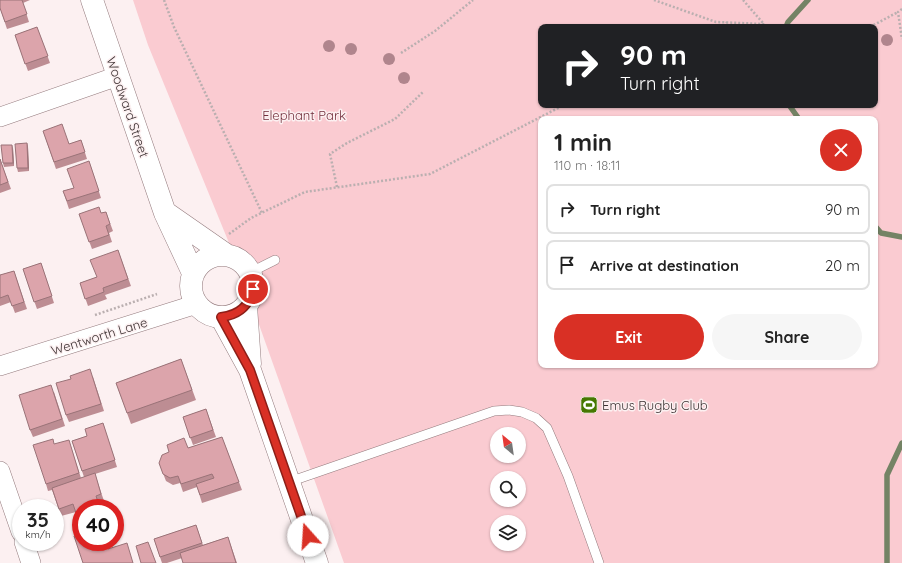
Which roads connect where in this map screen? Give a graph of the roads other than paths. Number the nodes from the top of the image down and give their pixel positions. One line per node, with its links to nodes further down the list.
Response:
1 (92, 0): 2 (street, Woodward Street)
2 (118, 76): 3 (street); 4 (street, Woodward Street)
3 (0, 116)
4 (165, 213): 5 (street); 8 (street, Woodward Street)
5 (219, 250): 7 (street); 8 (street)
6 (275, 260): 7 (lane)
7 (251, 272): 10 (street)
8 (194, 273): 9 (street)
9 (197, 304): 11 (street); 12 (street, Wentworth Lane)
10 (246, 306): 11 (street); 13 (street)
11 (221, 317): 13 (street)
12 (0, 366)
13 (250, 370): 15 (street)
14 (0, 471): 16 (street)
15 (289, 482): 19 (street); 20 (lane)
16 (12, 506)
17 (27, 551): 18 (street)
18 (32, 563)
19 (317, 563)
20 (599, 563)

